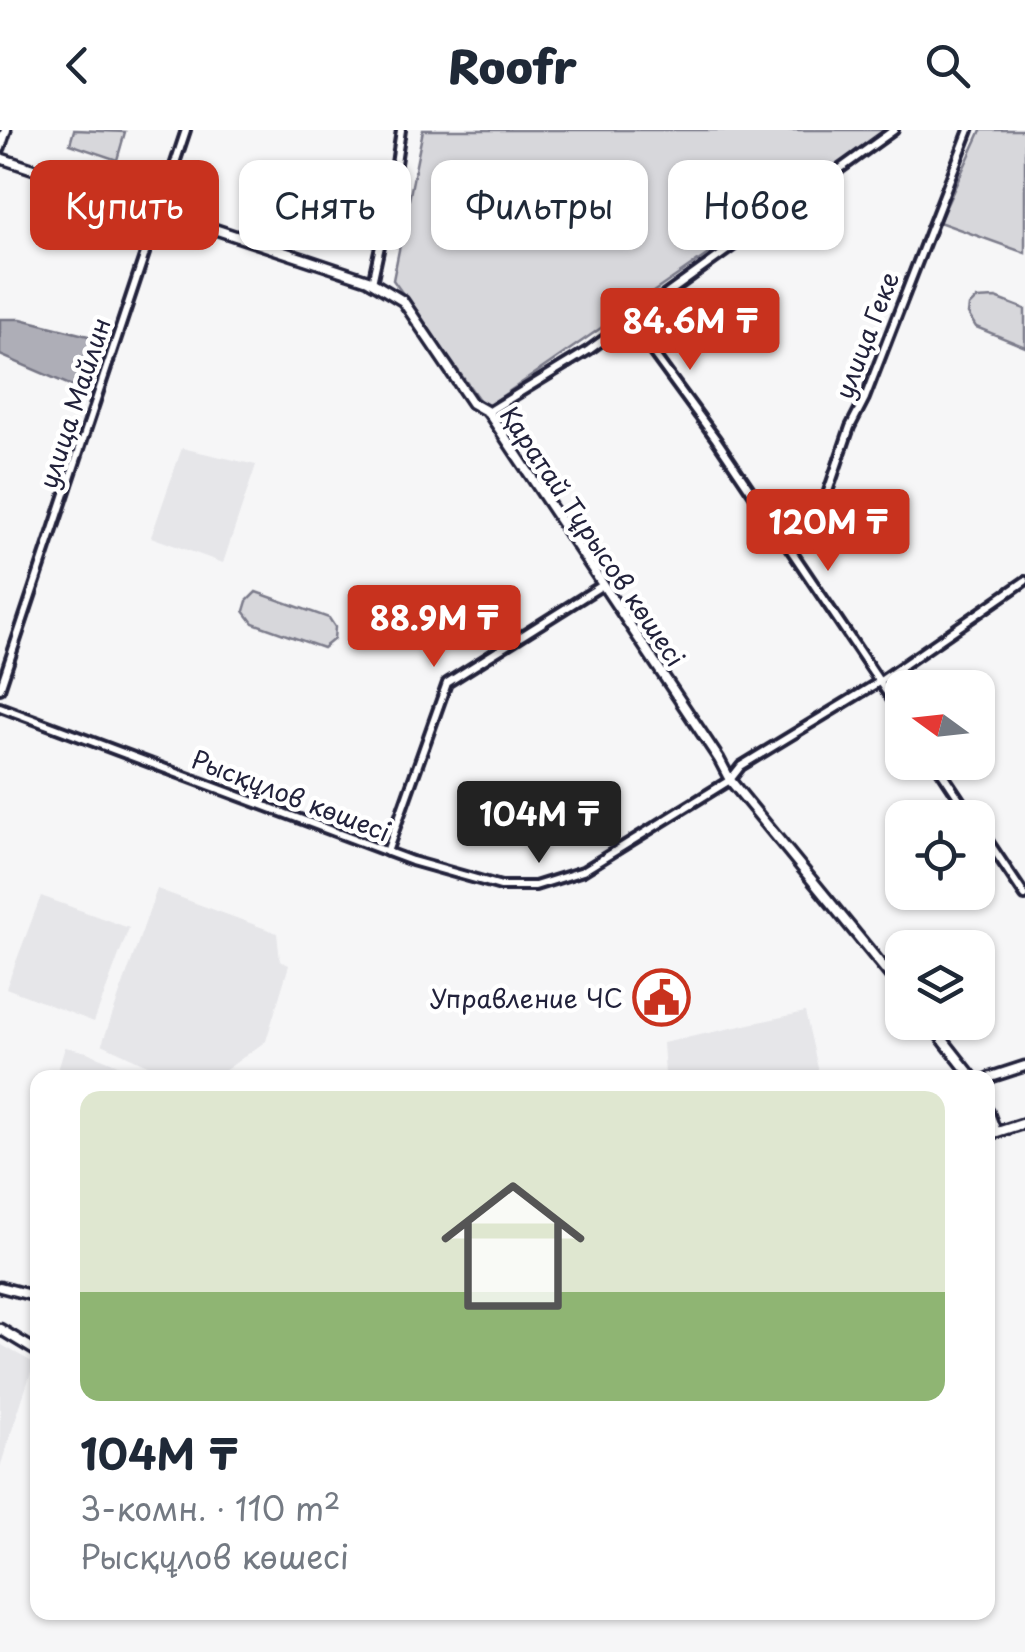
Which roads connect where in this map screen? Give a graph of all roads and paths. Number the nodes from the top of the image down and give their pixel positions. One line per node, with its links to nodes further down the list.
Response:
1 (6, 130): 6 (main road)
2 (186, 130): 8 (street, улица Майлин)
3 (401, 130): 12 (street)
4 (894, 130): 13 (street)
5 (969, 130): 15 (street, улица Геке)
6 (0, 148)
7 (0, 158): 9 (main road, Қаратай Тұрысов көшесі)
8 (175, 160)
9 (30, 168)
10 (219, 230): 12 (main road, Қаратай Тұрысов көшесі)
11 (145, 250): 19 (street, улица Майлин)
12 (372, 282): 14 (main road, Қаратай Тұрысов көшесі)
13 (629, 320): 14 (street); 15 (street)
14 (488, 412): 17 (main road, Қаратай Тұрысов көшесі)
15 (784, 541): 18 (street)
16 (1025, 581): 18 (street, Рысқұлов көшесі)
17 (601, 586): 22 (main road, Қаратай Тұрысов көшесі); 24 (street)
18 (879, 682): 20 (street); 22 (street, Рысқұлов көшесі)
19 (0, 689)
20 (885, 691)
21 (0, 707): 24 (street, Рысқұлов көшесі)
22 (730, 780): 24 (street, Рысқұлов көшесі); 26 (main road, Қаратай Тұрысов көшесі)
23 (995, 851): 25 (street)
24 (387, 852)
25 (1025, 896)
26 (885, 969)
27 (942, 1040): 29 (main road)
28 (1025, 1066): 30 (main road)
29 (967, 1070)
30 (995, 1076)
31 (1025, 1123): 32 (main road)
32 (995, 1132)
33 (0, 1286): 34 (main road)
34 (30, 1295)
35 (0, 1329): 36 (main road)
36 (30, 1347)

